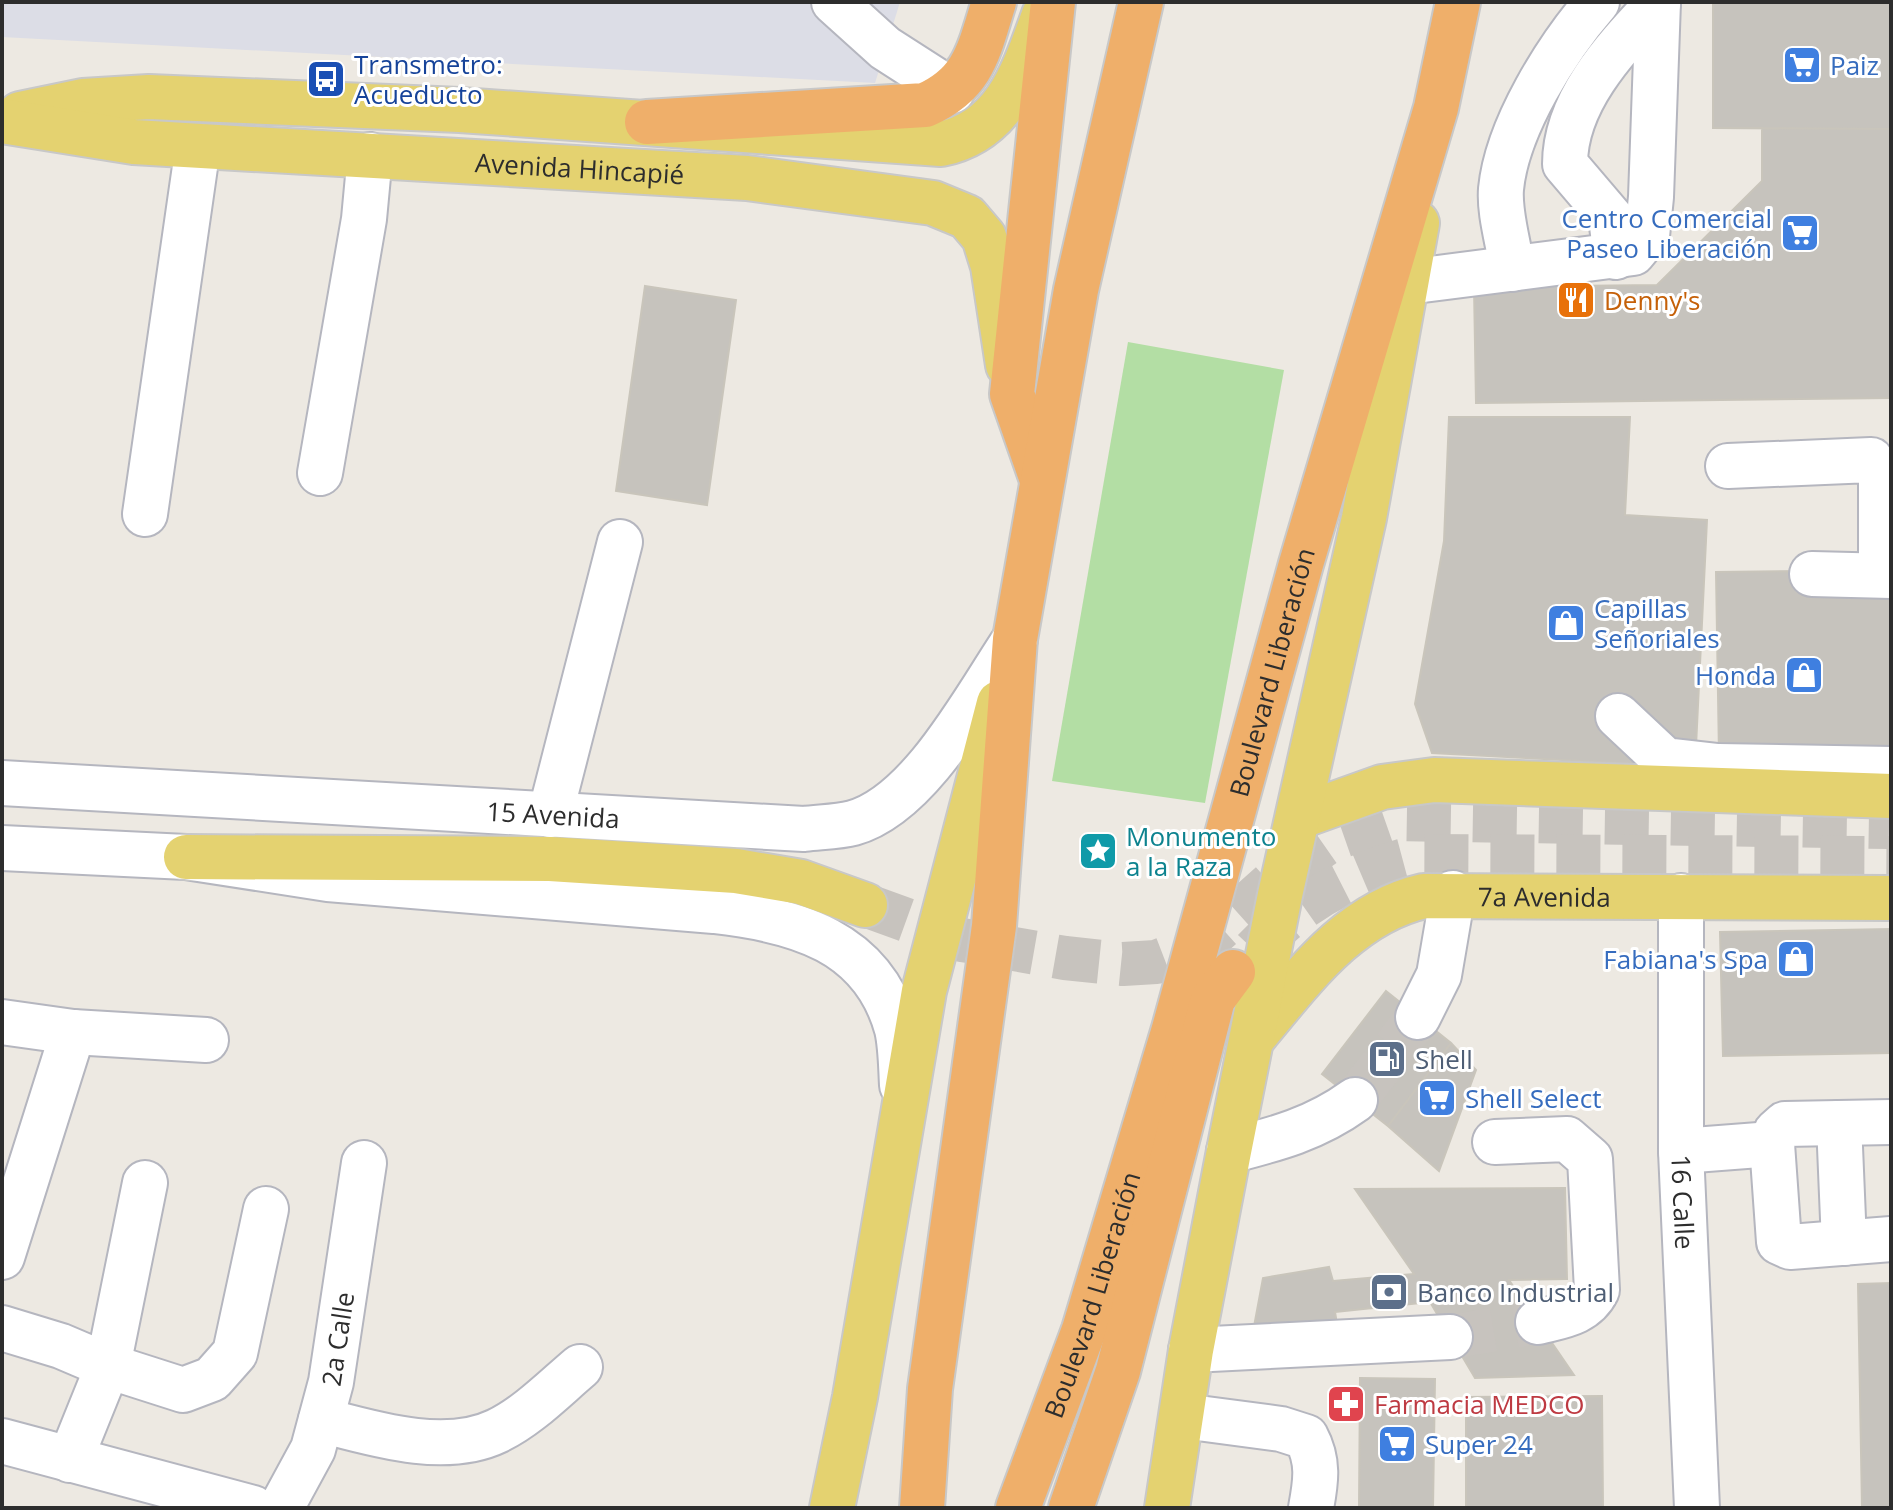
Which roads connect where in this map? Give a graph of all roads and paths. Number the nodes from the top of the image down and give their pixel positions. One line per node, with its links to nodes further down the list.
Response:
1 (834, 2): 8 (street)
2 (994, 2): 8 (highway)
3 (1051, 2): 11 (main road, Avenida Hincapié); 17 (highway)
4 (1141, 2): 20 (highway)
5 (1458, 2): 9 (highway, Boulevard Liberación)
6 (1597, 2): 15 (street)
7 (1658, 2): 14 (street); 14 (street)
8 (952, 91): 11 (highway)
9 (1436, 108): 16 (main road, Boulevard Liberación); 74 (highway, Boulevard Liberación)
10 (2, 119): 11 (main road, Avenida Hincapié); 12 (main road, Avenida Hincapié)
11 (647, 122)
12 (198, 146): 13 (main road, Avenida Hincapié); 21 (street)
13 (370, 155): 17 (main road, Avenida Hincapié); 19 (street)
14 (1616, 257): 15 (street)
15 (1512, 269): 16 (street)
16 (1407, 282): 30 (main road, Boulevard Liberación)
17 (1012, 394): 20 (highway)
18 (1728, 466): 24 (street)
19 (320, 473)
20 (1042, 479): 25 (highway)
21 (145, 514)
22 (620, 542): 29 (street)
23 (1812, 574): 24 (street)
24 (1886, 575)
25 (1015, 639): 29 (street, 15 Avenida); 45 (main road); 73 (highway)
26 (1618, 716): 27 (street)
27 (1891, 769)
28 (2, 783): 29 (street, 15 Avenida)
29 (550, 815)
30 (1301, 816): 31 (main road); 42 (main road, Boulevard Liberación)
31 (1891, 833)
32 (2, 848): 33 (street)
33 (186, 857): 37 (main road); 45 (street)
34 (1453, 893): 35 (main road, 7a Avenida); 39 (street); 42 (main road, 7a Avenida)
35 (1681, 896): 36 (main road, 7a Avenida); 51 (street, 16 Calle)
36 (1891, 898)
37 (865, 905)
38 (1233, 972): 75 (highway)
39 (1418, 1017)
40 (2, 1022): 41 (street)
41 (73, 1032): 43 (street); 57 (street)
42 (1253, 1037): 50 (main road, Boulevard Liberación)
43 (206, 1040)
44 (1355, 1100): 50 (street)
45 (904, 1104): 64 (main road)
46 (1891, 1122): 47 (street)
47 (1839, 1123): 49 (street); 56 (street)
48 (1495, 1142): 58 (street)
49 (1772, 1144): 51 (street); 56 (street)
50 (1229, 1151): 61 (main road, Boulevard Liberación)
51 (1681, 1151): 78 (street, 16 Calle)
52 (364, 1163): 66 (street, 2a Calle)
53 (145, 1183): 62 (street)
54 (266, 1209): 62 (street)
55 (1891, 1239): 56 (street)
56 (1844, 1243)
57 (2, 1257)
58 (1538, 1322)
59 (2, 1328): 62 (street)
60 (1450, 1337): 61 (street)
61 (1191, 1350): 65 (main road, Boulevard Liberación)
62 (108, 1366): 68 (street)
63 (580, 1367): 66 (street)
64 (855, 1397): 71 (main road); 72 (main road)
65 (1183, 1416): 76 (main road, Boulevard Liberación); 77 (street)
66 (321, 1420): 70 (street, 2a Calle)
67 (2, 1441): 68 (street)
68 (70, 1460): 69 (street)
69 (253, 1508)
70 (281, 1508)
71 (832, 1508)
72 (863, 1508)
73 (922, 1508)
74 (1018, 1508)
75 (1071, 1508)
76 (1167, 1508)
77 (1311, 1508)
78 (1697, 1508)

